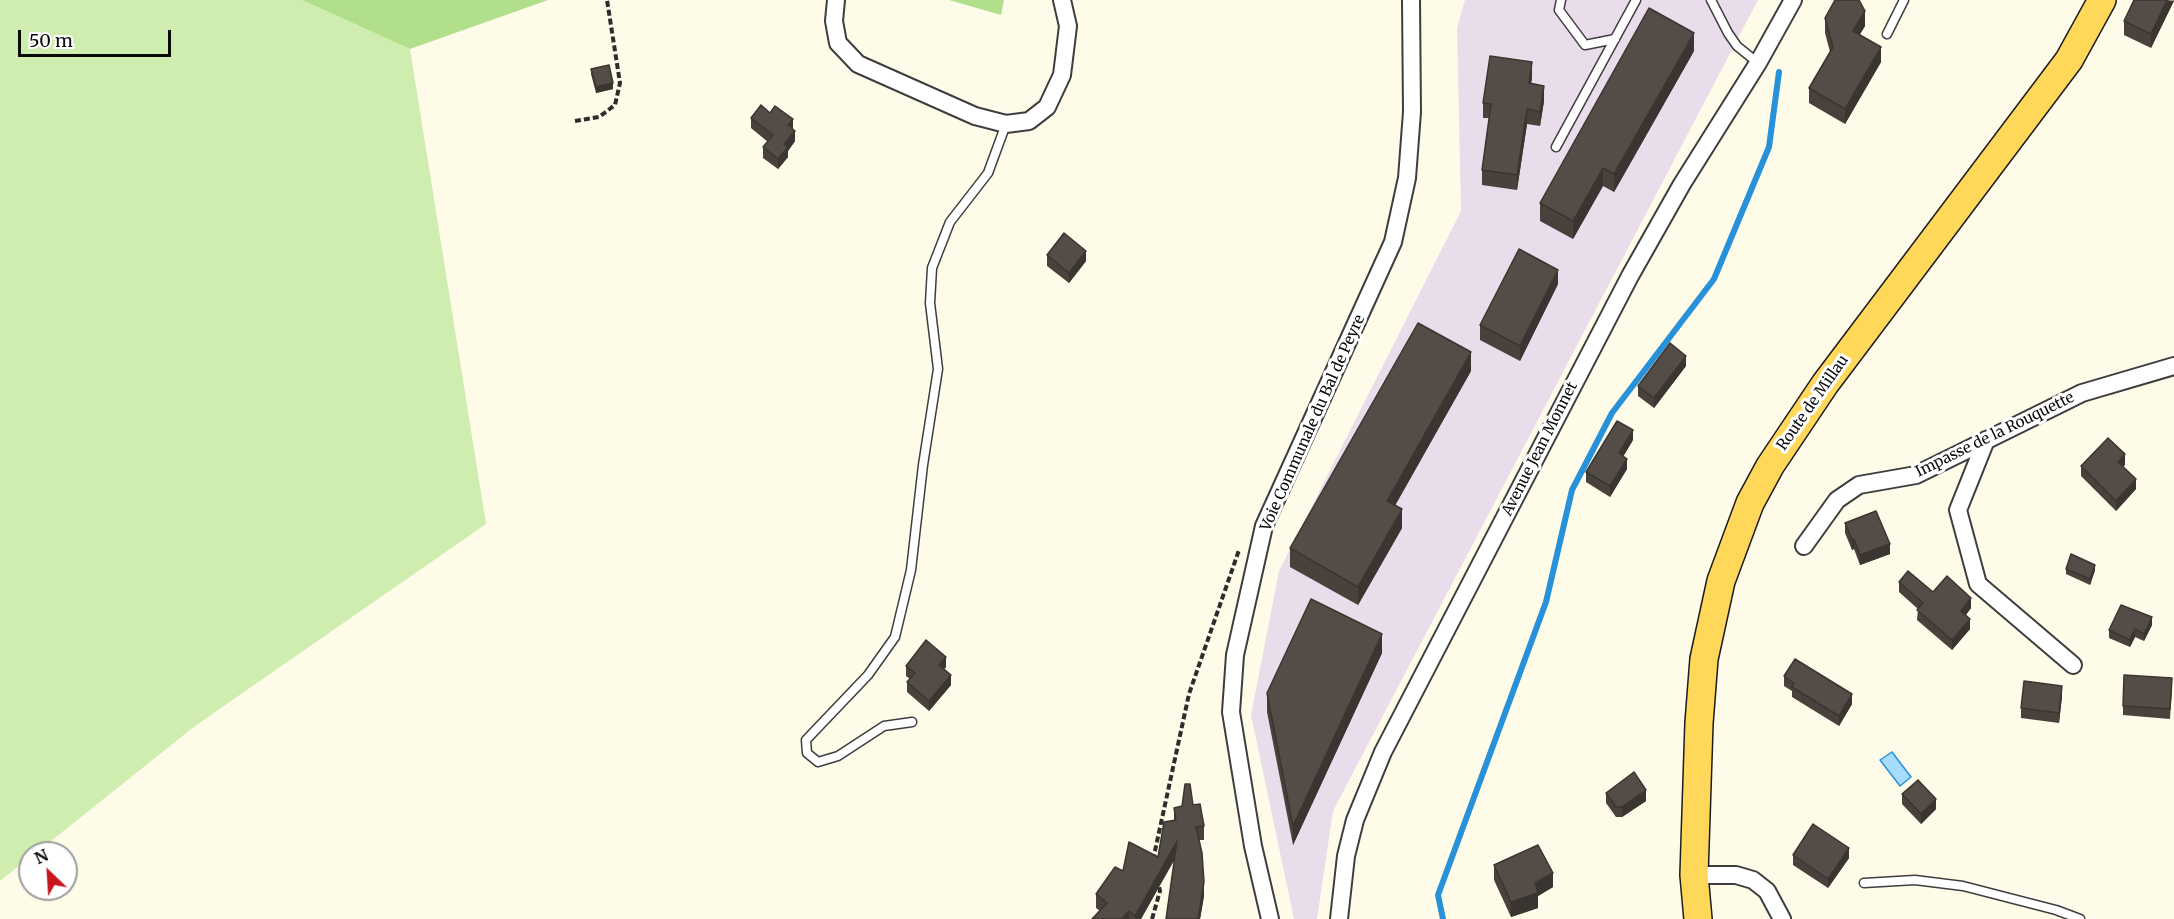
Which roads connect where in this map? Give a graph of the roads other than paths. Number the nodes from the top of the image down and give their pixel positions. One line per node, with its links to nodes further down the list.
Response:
1 (836, 0): 13 (street)
2 (1062, 0): 13 (street)
3 (1411, 0): 22 (street, Voie Communale du Bal de Peyre)
4 (1561, 0): 11 (lane)
5 (1636, 0): 11 (lane)
6 (1711, 0): 12 (lane)
7 (1793, 0): 12 (street, Avenue Jean Monnet)
8 (1904, 0): 10 (lane)
9 (2102, 0): 20 (main road, Route de Millau)
10 (1887, 34)
11 (1615, 39): 14 (lane)
12 (1758, 63): 23 (street, Avenue Jean Monnet)
13 (1006, 124): 19 (lane)
14 (1556, 147)
15 (2174, 366): 16 (street, Impasse de la Rouquette)
16 (1986, 440): 17 (street, Impasse de la Rouquette); 18 (street)
17 (1804, 546)
18 (2073, 665)
19 (912, 722)
20 (1694, 874): 24 (main road, Route de Millau); 25 (main road, Route de Millau); 26 (street)
21 (1864, 883): 27 (lane)
22 (1270, 919)
23 (1339, 919)
24 (1681, 919)
25 (1698, 919)
26 (1782, 919)
27 (2080, 919)

